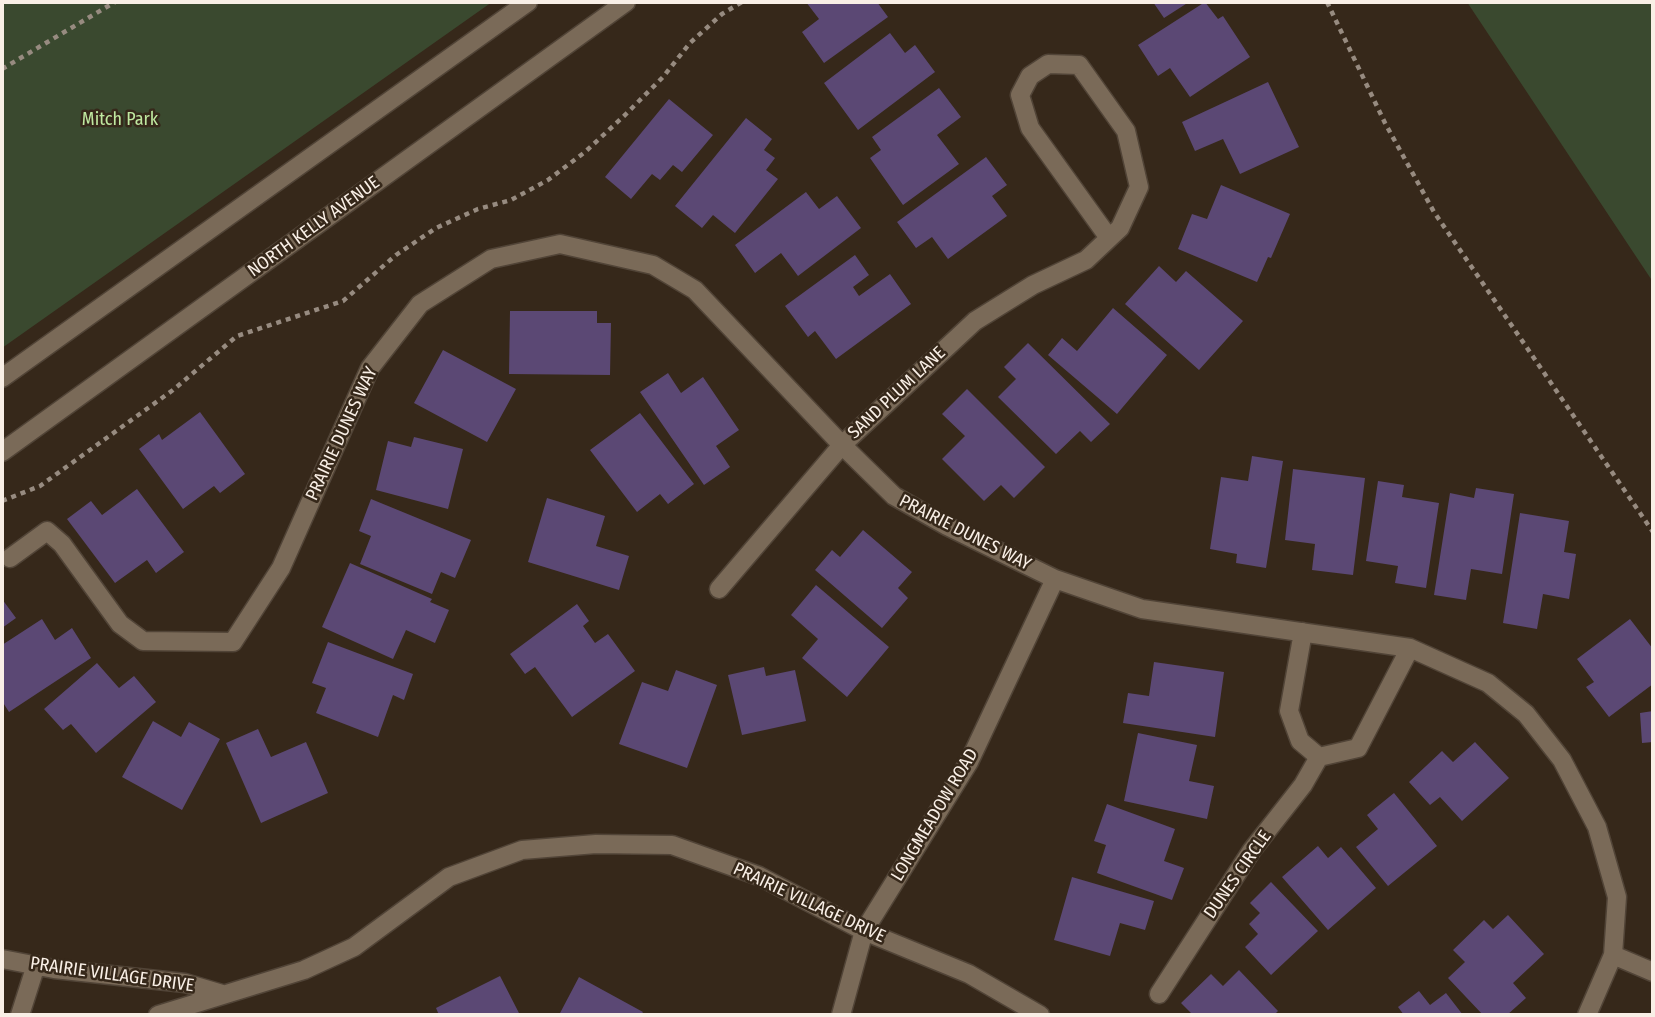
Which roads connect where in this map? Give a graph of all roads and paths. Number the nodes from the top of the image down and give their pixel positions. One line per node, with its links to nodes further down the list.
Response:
1 (115, 2): 6 (path)
2 (528, 2): 8 (street)
3 (626, 2): 10 (street, NORTH KELLY AVENUE)
4 (742, 2): 11 (path)
5 (1327, 2): 12 (path)
6 (2, 69)
7 (1109, 239): 7 (street, SAND PLUM LANE); 9 (street, SAND PLUM LANE)
8 (2, 378)
9 (842, 445): 13 (street, PRAIRIE DUNES WAY); 14 (street, PRAIRIE DUNES WAY); 15 (street, SAND PLUM LANE)
10 (2, 452)
11 (2, 501)
12 (1653, 532)
13 (10, 558)
14 (1055, 579): 16 (street, PRAIRIE DUNES WAY); 19 (street, LONGMEADOW ROAD)
15 (719, 589)
16 (1303, 632): 17 (street, PRAIRIE DUNES WAY); 18 (street)
17 (1410, 648): 18 (street); 20 (street, PRAIRIE DUNES WAY)
18 (1319, 757): 25 (street, DUNES CIRCLE)
19 (864, 931): 24 (street, PRAIRIE VILLAGE DRIVE); 28 (street, LONGMEADOW ROAD); 29 (street, PRAIRIE VILLAGE DRIVE)
20 (1613, 955): 23 (street); 30 (street, PRAIRIE DUNES WAY)
21 (2, 959): 22 (street, PRAIRIE VILLAGE DRIVE)
22 (36, 965): 24 (street, PRAIRIE VILLAGE DRIVE); 26 (street)
23 (1653, 972)
24 (222, 994): 27 (street, PRAIRIE VILLAGE DRIVE)
25 (1159, 994)
26 (20, 1015)
27 (158, 1015)
28 (841, 1015)
29 (1040, 1015)
30 (1587, 1015)

